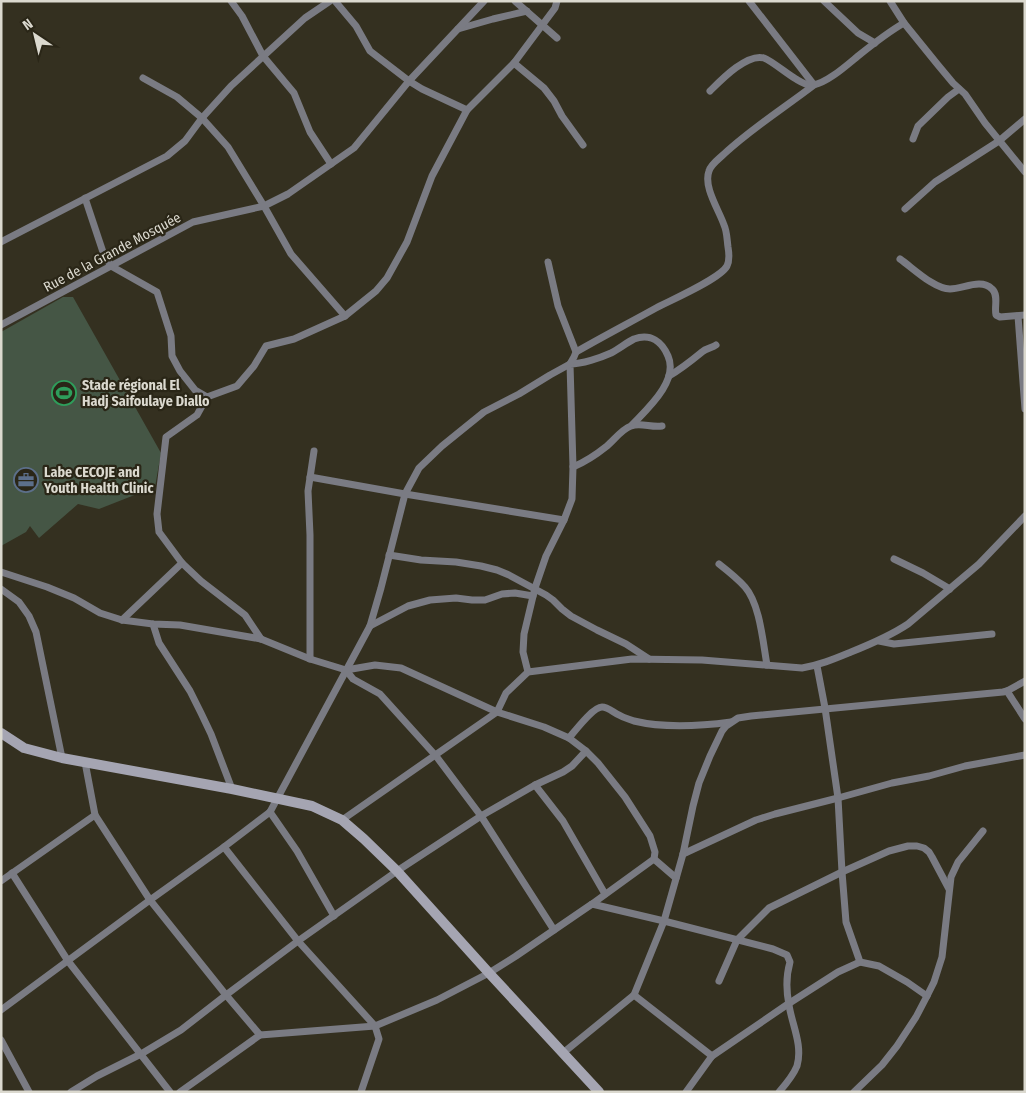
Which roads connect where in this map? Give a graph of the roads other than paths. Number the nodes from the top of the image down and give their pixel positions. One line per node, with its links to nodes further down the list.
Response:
1 (231, 1): 16 (street)
2 (330, 1): 16 (street)
3 (335, 1): 19 (street)
4 (484, 1): 13 (street, Rue de la Grande Mosquée)
5 (515, 1): 10 (street)
6 (557, 1): 12 (street)
7 (749, 1): 20 (street)
8 (824, 1): 15 (street)
9 (890, 1): 11 (street)
10 (527, 11): 12 (street); 13 (street)
11 (904, 22): 15 (street); 21 (street)
12 (542, 25): 14 (street); 17 (street)
13 (457, 29): 19 (street, Rue de la Grande Mosquée)
14 (556, 38)
15 (875, 43): 20 (street)
16 (263, 56): 24 (street); 29 (street)
17 (514, 63): 23 (street); 28 (street)
18 (143, 78): 24 (street)
19 (409, 81): 23 (street); 29 (street, Rue de la Grande Mosquée)
20 (814, 85): 22 (street); 42 (street)
21 (960, 89): 26 (street); 27 (street)
22 (710, 91)
23 (467, 110): 38 (street)
24 (202, 118): 31 (street); 32 (street)
25 (1025, 118): 27 (street)
26 (913, 139)
27 (999, 141): 30 (street); 33 (street)
28 (583, 145)
29 (331, 164): 32 (street, Rue de la Grande Mosquée)
30 (1025, 172)
31 (85, 198): 34 (street); 37 (street)
32 (264, 206): 37 (street, Rue de la Grande Mosquée); 38 (street)
33 (905, 209)
34 (1, 242)
35 (900, 259): 39 (street)
36 (548, 262): 42 (street)
37 (111, 266): 40 (street, Rue de la Grande Mosquée); 45 (street)
38 (345, 316): 45 (street)
39 (1022, 316): 46 (street)
40 (1, 325)
41 (716, 345): 44 (street)
42 (576, 352): 43 (street)
43 (570, 364): 44 (street); 50 (street); 52 (street)
44 (669, 376): 47 (street)
45 (207, 397): 57 (street)
46 (1025, 408)
47 (632, 425): 48 (street); 50 (street)
48 (662, 426)
49 (314, 451): 51 (street)
50 (574, 467): 54 (street)
51 (310, 477): 52 (street); 69 (street)
52 (405, 494): 54 (street); 55 (street)
53 (1025, 516): 61 (street)
54 (564, 520): 62 (street)
55 (389, 555): 62 (street); 65 (street)
56 (894, 559): 61 (street)
57 (182, 563): 63 (street); 67 (street)
58 (719, 564): 71 (street)
59 (1, 572): 63 (street)
60 (1, 589): 86 (street)
61 (950, 589): 68 (street)
62 (534, 593): 65 (street); 70 (street); 74 (street)
63 (122, 620): 64 (street)
64 (153, 624): 67 (street); 89 (street)
65 (370, 626): 73 (street)
66 (992, 634): 68 (street)
67 (261, 639): 69 (street)
68 (879, 641): 72 (street)
69 (310, 659): 73 (street)
70 (649, 659): 71 (street); 74 (street)
71 (767, 665): 72 (street)
72 (817, 666): 77 (street)
73 (346, 670): 78 (street); 85 (street); 90 (street)
74 (528, 672): 78 (street)
75 (1025, 681): 76 (street)
76 (1007, 691): 77 (street); 79 (street)
77 (825, 708): 80 (street); 91 (street)
78 (498, 712): 82 (street); 85 (street)
79 (1025, 719)
80 (731, 722): 82 (street); 98 (street)
81 (1, 733): 86 (street)
82 (569, 738): 83 (street)
83 (586, 751): 88 (street); 99 (street)
84 (1025, 755): 91 (street)
85 (436, 756): 94 (street); 95 (street)
86 (62, 758): 87 (street)
87 (84, 762): 89 (street); 93 (street)
88 (535, 785): 94 (street); 106 (street)
89 (232, 789): 90 (street)
90 (277, 798): 92 (street); 95 (street)
91 (838, 798): 98 (street); 101 (street)
92 (270, 812): 97 (street); 109 (street)
93 (95, 816): 102 (street); 107 (street)
94 (481, 816): 100 (street); 111 (street)
95 (342, 820): 100 (street)
96 (983, 831): 105 (street)
97 (224, 847): 107 (street); 113 (street)
98 (683, 854): 103 (street)
99 (654, 859): 103 (street); 106 (street)
100 (398, 871): 109 (street); 116 (street)
101 (842, 872): 105 (street); 112 (street); 115 (street)
102 (12, 873): 104 (street); 114 (street)
103 (676, 878): 110 (street)
104 (1, 880)
105 (948, 889): 120 (street)
106 (605, 894): 108 (street)
107 (150, 900): 114 (street); 118 (street)
108 (592, 904): 110 (street); 111 (street)
109 (334, 916): 113 (street)
110 (664, 921): 112 (street); 119 (street)
111 (554, 930): 116 (street)
112 (737, 940): 117 (street); 121 (street)
113 (298, 941): 118 (street); 123 (street)
114 (68, 961): 122 (street); 127 (street)
115 (860, 962): 120 (street); 121 (street)
116 (489, 973): 123 (street); 126 (street)
117 (719, 981)
118 (226, 995): 124 (street); 127 (street)
119 (634, 995): 126 (street); 128 (street)
120 (927, 996): 137 (street)
121 (788, 1004): 128 (street); 136 (street)
122 (1, 1010)
123 (375, 1026): 124 (street); 133 (street)
124 (260, 1035): 132 (street)
125 (1, 1040): 129 (street)
126 (563, 1053): 134 (street)
127 (141, 1054): 130 (street); 131 (street)
128 (712, 1056): 135 (street)
129 (29, 1092)
130 (71, 1092)
131 (170, 1092)
132 (180, 1092)
133 (361, 1092)
134 (598, 1092)
135 (686, 1092)
136 (779, 1092)
137 (854, 1092)

